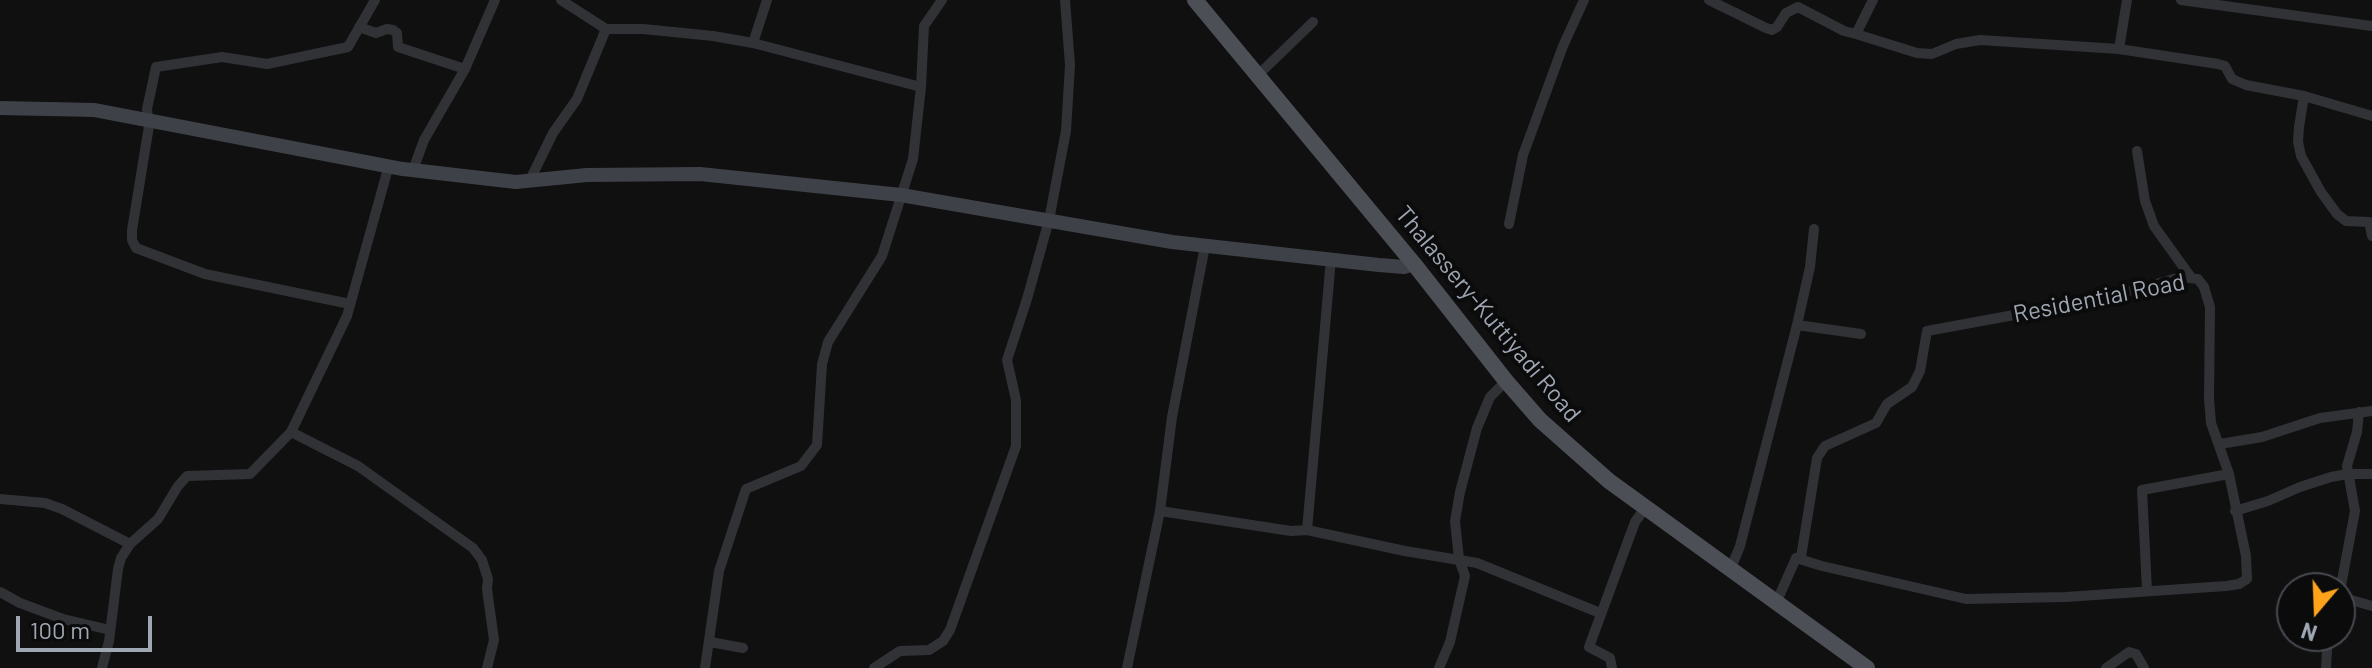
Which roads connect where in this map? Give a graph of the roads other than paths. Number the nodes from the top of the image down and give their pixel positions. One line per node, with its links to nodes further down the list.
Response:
1 (375, 0): 15 (street)
2 (495, 0): 20 (street)
3 (561, 0): 16 (street)
4 (767, 0): 18 (street)
5 (942, 0): 22 (street)
6 (1065, 0): 32 (street)
7 (1195, 0): 21 (main road, Thalassery-Kuttiyadi Road)
8 (1584, 0): 33 (street)
9 (1709, 0): 17 (street)
10 (1873, 0): 17 (street)
11 (2127, 0): 19 (street)
12 (2181, 0): 14 (street)
13 (1313, 22): 21 (street)
14 (2372, 26)
15 (359, 27): 20 (street); 26 (street)
16 (606, 29): 18 (street); 30 (street)
17 (1856, 34): 19 (street)
18 (753, 43): 22 (street)
19 (2119, 49): 23 (street)
20 (465, 69): 29 (street)
21 (1257, 76): 38 (main road, Thalassery-Kuttiyadi Road)
22 (921, 87): 31 (street)
23 (2304, 96): 25 (street); 35 (street)
24 (0, 108): 26 (main road)
25 (2372, 116)
26 (147, 119): 28 (main road); 40 (street)
27 (2137, 151): 39 (street)
28 (389, 165): 29 (main road); 40 (street)
29 (413, 170): 30 (main road)
30 (530, 180): 31 (main road)
31 (901, 195): 32 (main road); 66 (street)
32 (1049, 220): 36 (main road); 71 (street)
33 (1509, 224)
34 (1814, 229): 41 (street)
35 (2372, 236)
36 (1205, 246): 37 (main road); 53 (street)
37 (1331, 259): 38 (main road); 55 (street)
38 (1414, 264): 43 (main road, Thalassery-Kuttiyadi Road)
39 (2198, 276): 47 (street, Residential Road); 57 (street, Residential Road)
40 (350, 304): 46 (street)
41 (1797, 325): 42 (street); 59 (street)
42 (1861, 334)
43 (1506, 381): 52 (main road, Thalassery-Kuttiyadi Road); 58 (street)
44 (2372, 411): 45 (street)
45 (2359, 412): 47 (street); 49 (street)
46 (291, 432): 56 (street); 69 (street)
47 (2220, 444): 48 (street, Residential Road)
48 (2229, 474): 54 (street, Residential Road); 61 (street)
49 (2348, 474): 50 (street); 54 (street); 60 (street)
50 (2372, 474)
51 (0, 499): 56 (street)
52 (1645, 508): 59 (main road, Thalassery-Kuttiyadi Road); 64 (street)
53 (1160, 511): 55 (street); 72 (street)
54 (2235, 511): 61 (street, Residential Road)
55 (1307, 530): 58 (street)
56 (130, 544): 65 (street)
57 (1801, 557): 61 (street); 63 (street)
58 (1459, 559): 64 (street); 73 (street)
59 (1731, 568): 63 (main road, Thalassery-Kuttiyadi Road)
60 (2344, 572)
61 (2147, 591)
62 (0, 592): 65 (street)
63 (1777, 601): 75 (main road, Thalassery-Kuttiyadi Road)
64 (1600, 613): 74 (street)
65 (110, 630): 68 (street)
66 (710, 642): 67 (street); 70 (street)
67 (743, 648)
68 (102, 668)
69 (487, 668)
70 (705, 668)
71 (874, 668)
72 (1127, 668)
73 (1439, 668)
74 (1612, 668)
75 (1867, 668)
76 (2106, 668): 77 (street)
77 (2144, 668)

